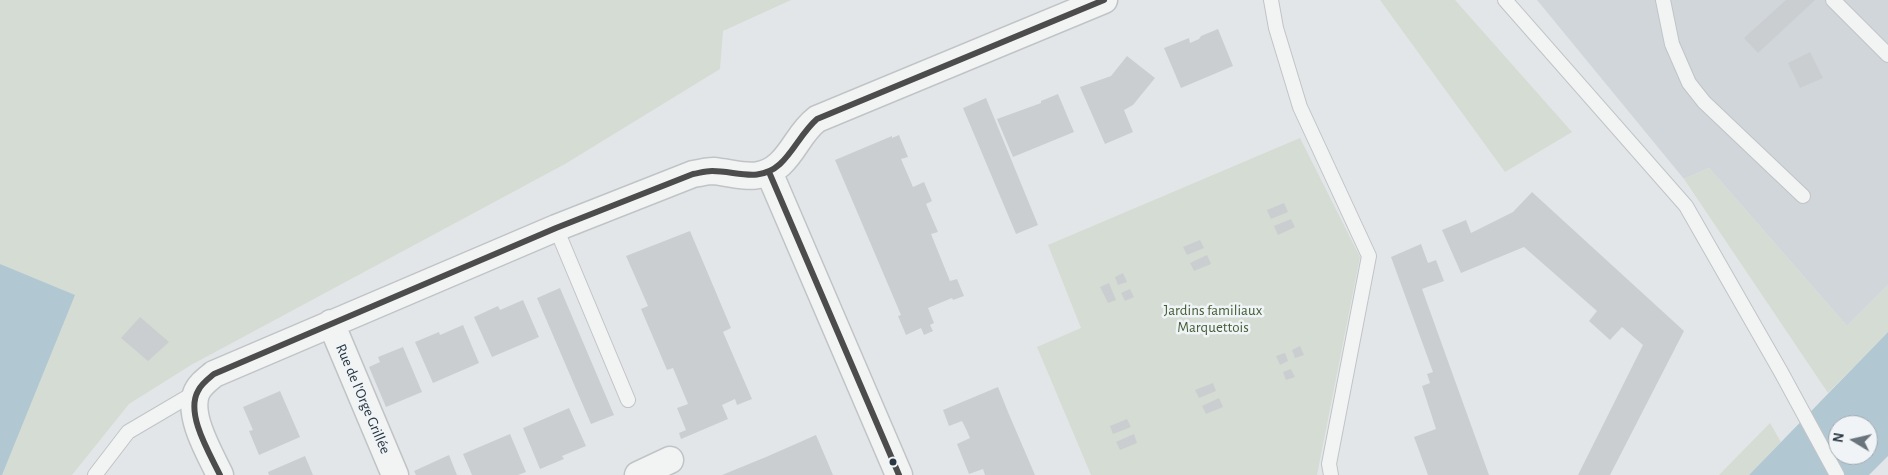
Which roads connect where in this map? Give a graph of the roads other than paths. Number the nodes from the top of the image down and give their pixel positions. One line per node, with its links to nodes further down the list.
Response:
1 (1104, 0): 7 (street)
2 (1271, 0): 17 (lane)
3 (1505, 0): 18 (lane)
4 (1663, 0): 8 (lane)
5 (1833, 0): 6 (lane)
6 (1888, 55)
7 (769, 172): 9 (street); 16 (street)
8 (1803, 196)
9 (556, 228): 10 (street); 12 (lane)
10 (331, 324): 11 (street); 15 (street, Rue de l'Orge Grillée)
11 (196, 392): 13 (lane); 14 (street)
12 (628, 400)
13 (95, 475)
14 (220, 475)
15 (395, 475)
16 (899, 475)
17 (1331, 475)
18 (1836, 475)

